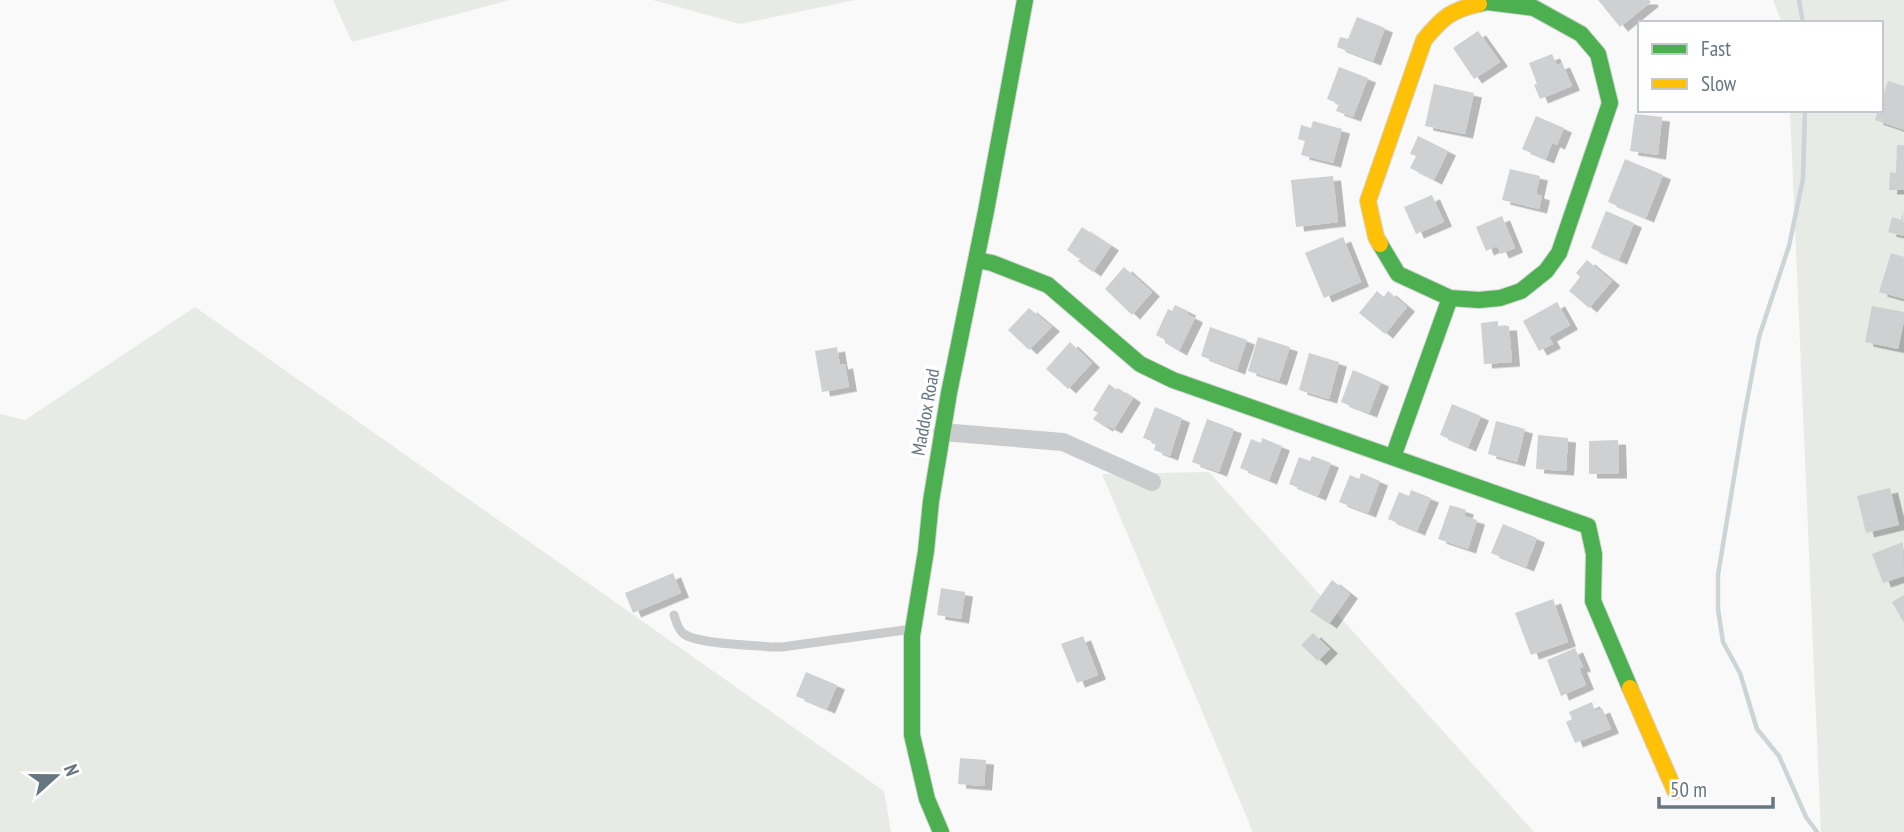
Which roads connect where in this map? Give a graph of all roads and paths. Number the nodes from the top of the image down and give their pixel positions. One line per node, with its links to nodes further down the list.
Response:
1 (1026, 0): 2 (street, Maddox Road)
2 (976, 260): 4 (street, Maddox Road); 5 (street)
3 (1450, 298): 3 (street); 5 (street)
4 (942, 432): 6 (street); 8 (street, Maddox Road)
5 (1393, 457): 9 (street)
6 (1152, 482)
7 (674, 615): 8 (lane)
8 (914, 628): 10 (street, Maddox Road)
9 (1675, 791)
10 (941, 832)

